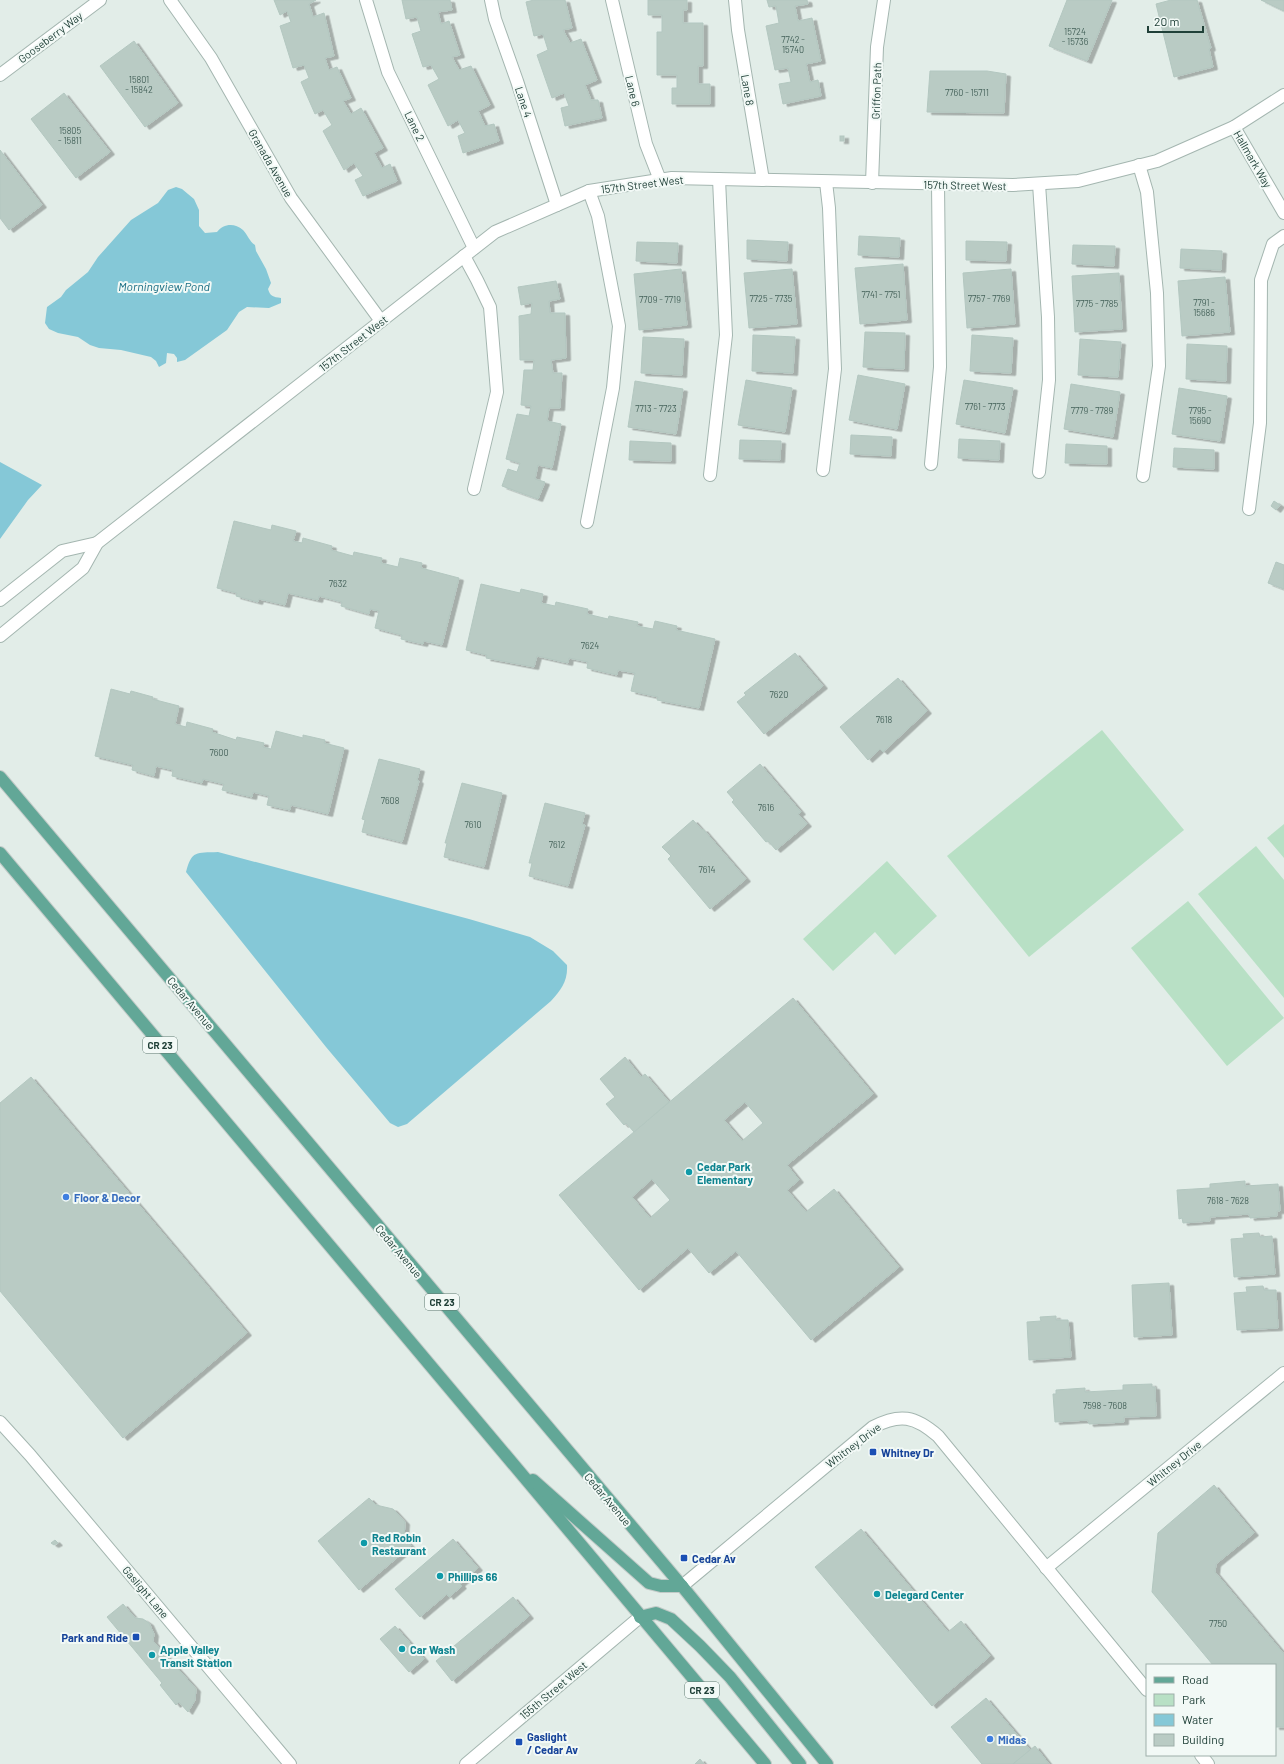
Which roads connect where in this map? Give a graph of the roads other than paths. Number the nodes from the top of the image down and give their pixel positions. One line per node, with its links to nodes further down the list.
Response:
1 (100, 0): 8 (street, Gooseberry Way)
2 (170, 0): 25 (street, Granada Avenue)
3 (366, 0): 23 (street, Lane 2)
4 (491, 0): 20 (street, Lane 4)
5 (612, 0): 13 (street, Lane 6)
6 (735, 0): 14 (street, Lane 8)
7 (884, 0): 16 (street, Griffon Path)
8 (0, 75)
9 (1284, 95): 10 (street, 157th Street West)
10 (1234, 127): 11 (street, 157th Street West); 21 (street, Hallmark Way)
11 (1139, 165): 18 (street, 157th Street West); 30 (street)
12 (719, 179): 13 (street, 157th Street West); 14 (street, 157th Street West); 29 (street)
13 (660, 180): 19 (street, 157th Street West)
14 (763, 180): 15 (street, 157th Street West)
15 (826, 182): 16 (street, 157th Street West); 27 (street)
16 (872, 183): 17 (street, 157th Street West)
17 (938, 184): 18 (street, 157th Street West); 26 (street)
18 (1039, 184): 28 (street)
19 (589, 191): 20 (street, 157th Street West); 33 (street)
20 (557, 205): 23 (street, 157th Street West)
21 (1284, 213)
22 (1284, 236): 32 (street)
23 (474, 248): 24 (street, 157th Street West)
24 (464, 256): 25 (street, 157th Street West); 31 (street)
25 (381, 321): 34 (street, 157th Street West)
26 (931, 464)
27 (823, 470)
28 (1039, 472)
29 (710, 475)
30 (1143, 476)
31 (474, 489)
32 (1250, 509)
33 (587, 522)
34 (97, 543): 35 (street, 157th Street West); 36 (street, 157th Street West)
35 (0, 600)
36 (0, 636)
37 (0, 776): 43 (main road, Cedar Avenue / CR 23)
38 (0, 853): 41 (main road, CR 23)
39 (1284, 1373): 42 (street, Whitney Drive)
40 (0, 1422): 47 (street, Gaslight Lane)
41 (502, 1452): 43 (main road); 44 (main road, CR 23)
42 (1046, 1568): 43 (street, Whitney Drive); 45 (street, Whitney Drive)
43 (682, 1586): 51 (main road, Cedar Avenue / CR 23)
44 (640, 1617): 48 (street, 155th Street West); 49 (main road, CR 23); 50 (main road)
45 (1146, 1689)
46 (1202, 1756): 52 (street)
47 (290, 1764)
48 (466, 1764)
49 (765, 1764)
50 (800, 1764)
51 (826, 1764)
52 (1208, 1764)

